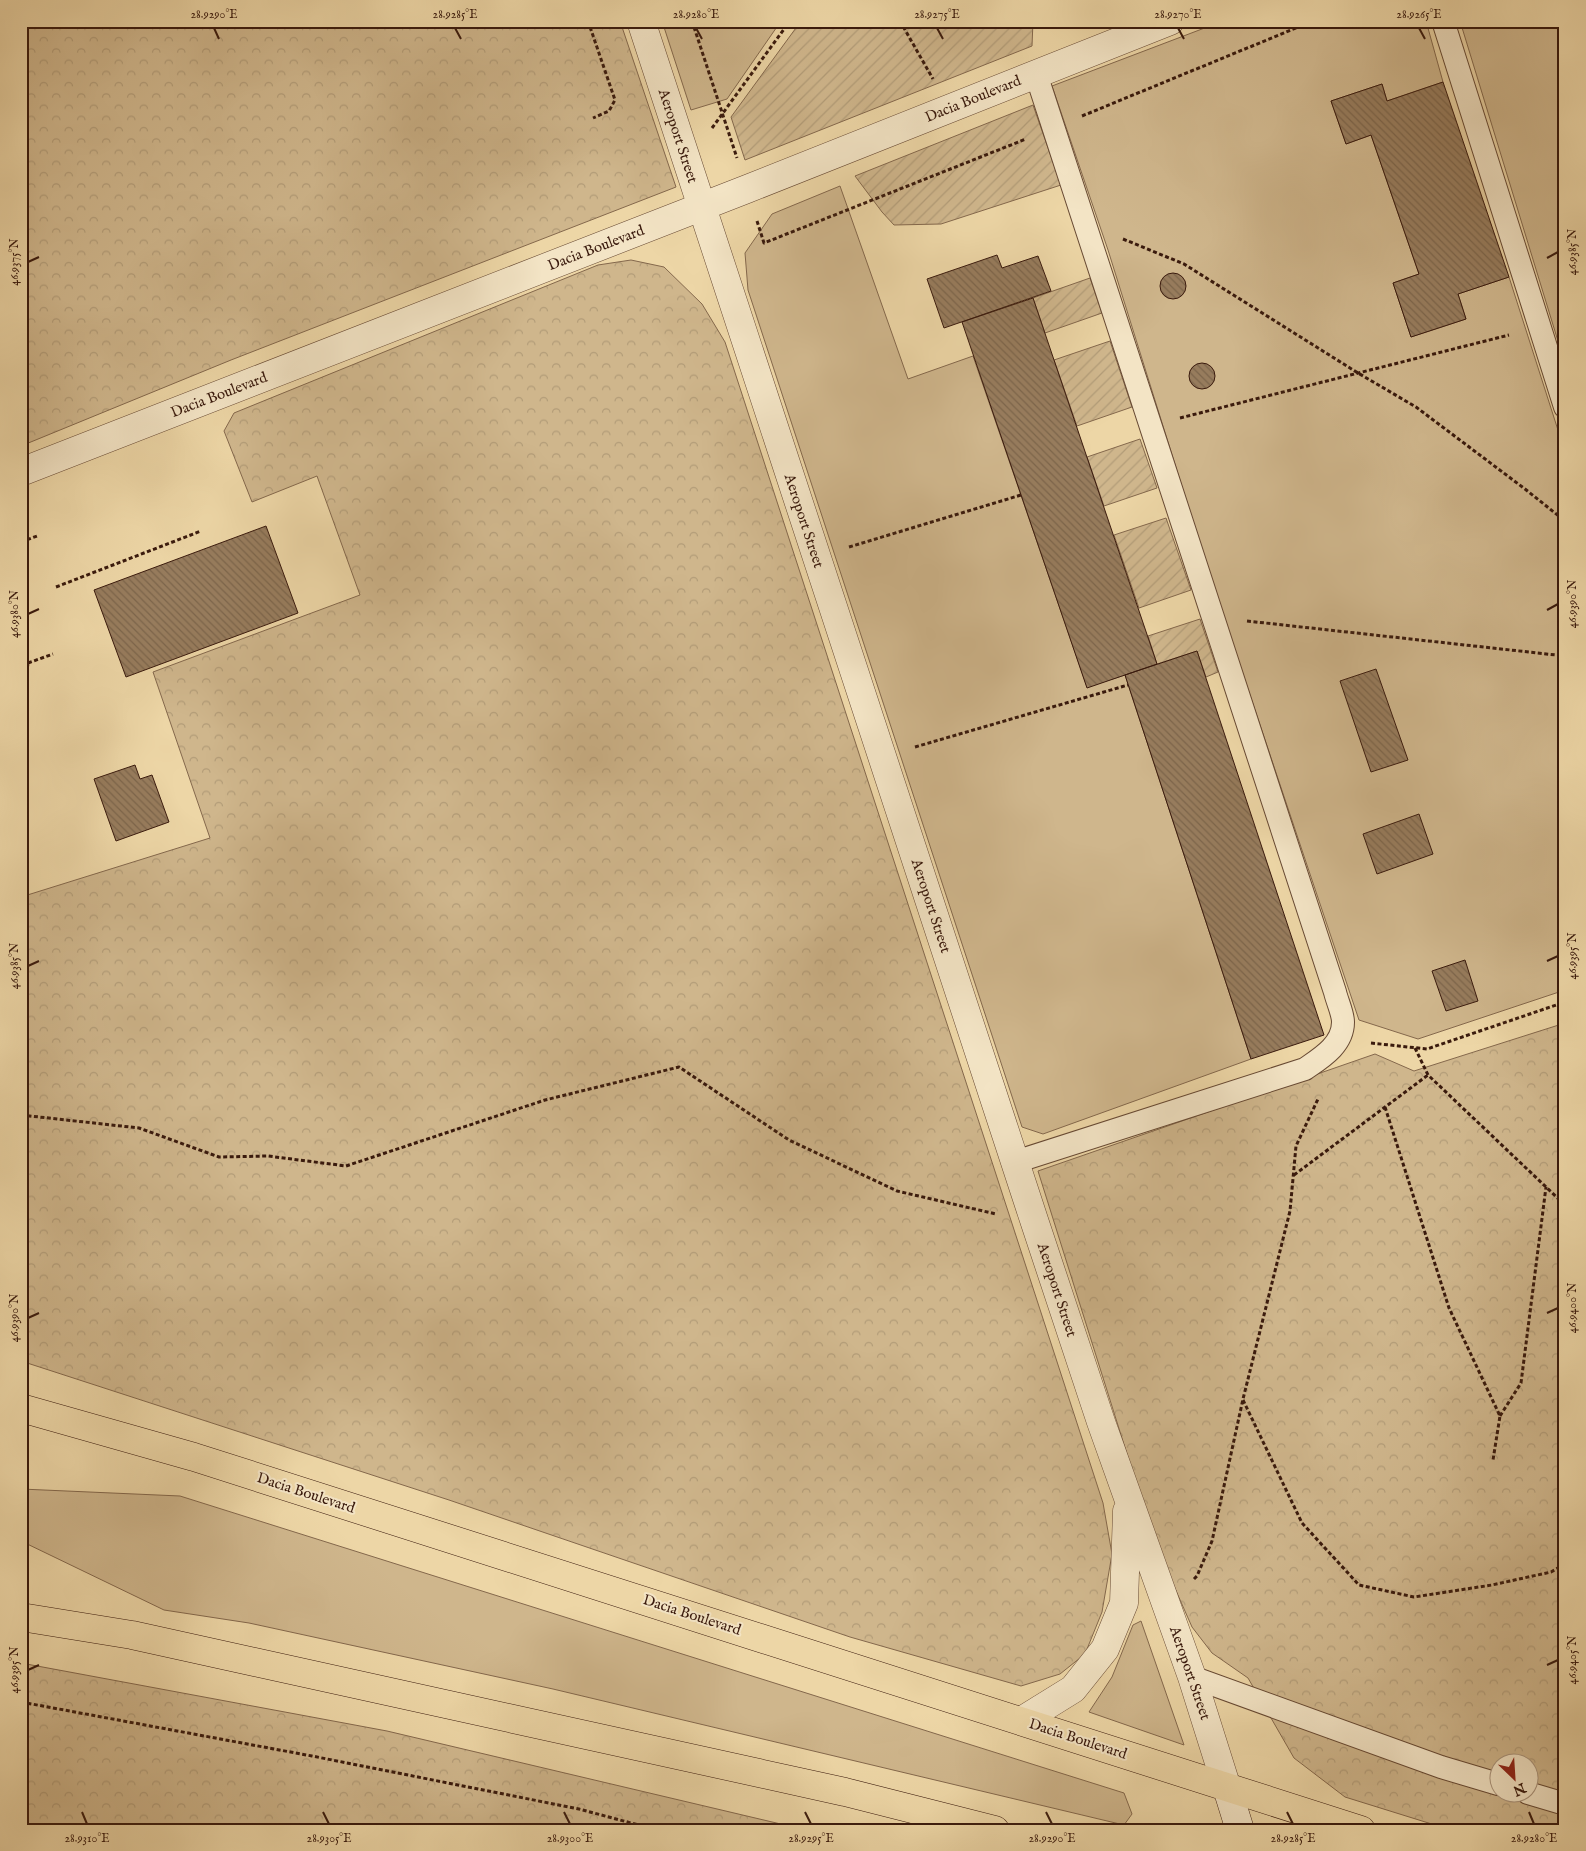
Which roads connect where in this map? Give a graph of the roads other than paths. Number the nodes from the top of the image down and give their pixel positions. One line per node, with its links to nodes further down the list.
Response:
1 (641, 21): 5 (street, Aeroport Street)
2 (1170, 21): 4 (street, Dacia Boulevard)
3 (1443, 21): 6 (lane)
4 (1036, 74): 5 (street, Dacia Boulevard); 8 (lane)
5 (701, 208): 7 (street, Dacia Boulevard); 8 (street, Aeroport Street)
6 (1565, 407)
7 (21, 472)
8 (1015, 1162): 10 (street, Aeroport Street)
9 (21, 1408): 13 (main road, Dacia Boulevard)
10 (1128, 1497): 12 (street, Aeroport Street); 13 (street)
11 (21, 1616): 18 (main road)
12 (1192, 1677): 14 (lane); 15 (street, Aeroport Street)
13 (1023, 1720): 15 (main road, Dacia Boulevard)
14 (1488, 1781)
15 (1227, 1788): 19 (street, Aeroport Street); 20 (main road, Dacia Boulevard)
16 (1538, 1796): 17 (lane)
17 (1565, 1804)
18 (996, 1830)
19 (1240, 1830)
20 (1361, 1830)

